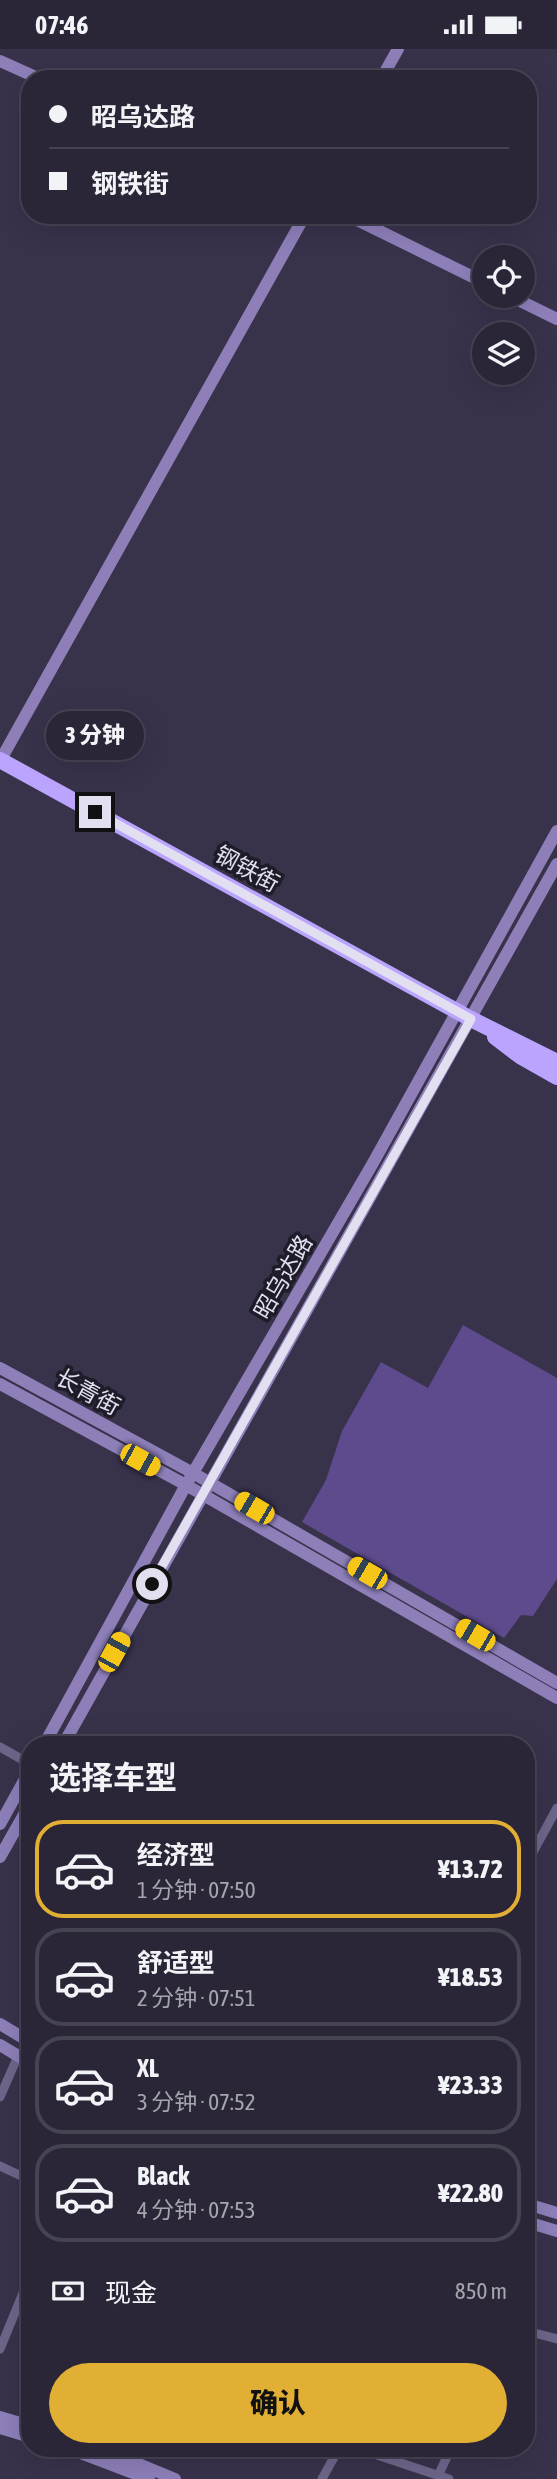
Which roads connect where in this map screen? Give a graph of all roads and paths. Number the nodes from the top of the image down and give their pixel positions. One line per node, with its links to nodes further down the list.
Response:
1 (398, 49): 4 (main road)
2 (0, 61): 3 (main road)
3 (21, 70)
4 (386, 70)
5 (300, 224): 10 (main road)
6 (365, 224): 7 (main road)
7 (472, 277)
8 (535, 308): 9 (main road)
9 (557, 319)
10 (0, 760): 13 (highway, 钢铁街)
11 (557, 831): 13 (main road, 昭乌达路)
12 (557, 864): 13 (main road, 昭乌达路)
13 (464, 1015): 14 (highway, 钢铁街); 15 (highway, 钢铁街); 18 (main road, 昭乌达路); 19 (main road, 昭乌达路)
14 (557, 1062)
15 (557, 1077)
16 (0, 1368): 18 (main road, 长青街)
17 (0, 1384): 20 (main road, 长青街)
18 (193, 1473): 19 (main road, 长青街); 20 (main road, 昭乌达路)
19 (208, 1482): 21 (main road, 昭乌达路); 22 (main road, 长青街)
20 (186, 1485): 21 (main road, 长青街); 24 (main road, 昭乌达路)
21 (202, 1494): 23 (main road, 长青街); 25 (main road, 昭乌达路)
22 (557, 1683)
23 (557, 1698)
24 (49, 1736)
25 (68, 1736)
26 (0, 1747): 27 (street)
27 (21, 1759)
28 (21, 1786): 31 (main road)
29 (557, 1808): 32 (street)
30 (21, 1820): 33 (main road)
31 (0, 1824)
32 (535, 1848)
33 (0, 1857)
34 (0, 2024): 35 (main road)
35 (21, 2037)
36 (0, 2045): 37 (main road)
37 (21, 2057)
38 (21, 2064): 39 (street)
39 (0, 2098)
40 (0, 2166): 41 (street)
41 (21, 2176)
42 (535, 2206): 43 (main road)
43 (557, 2213)
44 (535, 2224): 45 (main road)
45 (557, 2231)
46 (21, 2298): 47 (street)
47 (17, 2308): 48 (street); 51 (street)
48 (21, 2310)
49 (535, 2332): 50 (street)
50 (557, 2339)
51 (0, 2349)
52 (0, 2417): 53 (main road)
53 (21, 2423)
54 (0, 2428): 55 (main road)
55 (21, 2434)
56 (105, 2457): 62 (main road)
57 (111, 2457): 63 (main road)
58 (335, 2457): 64 (street)
59 (382, 2457): 61 (street)
60 (447, 2457): 61 (street)
61 (438, 2476): 65 (street)
62 (149, 2479)
63 (175, 2479)
64 (322, 2479)
65 (449, 2479)

